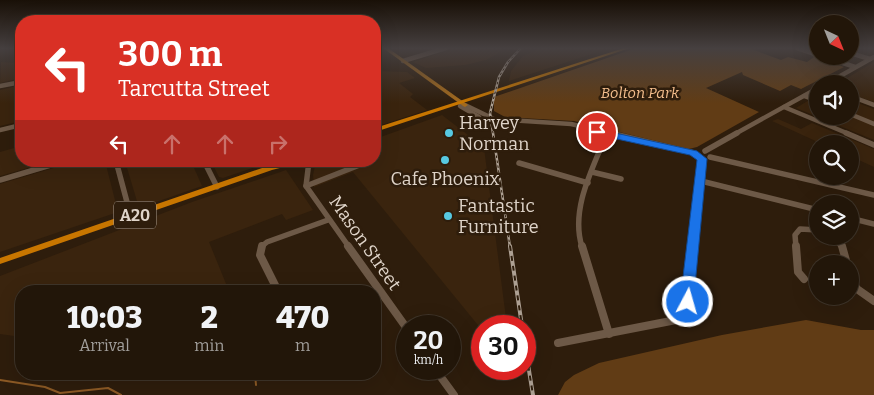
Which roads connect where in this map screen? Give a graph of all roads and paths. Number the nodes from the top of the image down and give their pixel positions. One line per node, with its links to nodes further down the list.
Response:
1 (411, 66): 13 (main road)
2 (568, 66): 13 (highway)
3 (851, 66): 5 (street)
4 (858, 66): 5 (street)
5 (855, 68): 6 (street)
6 (842, 75)
7 (15, 83): 8 (street)
8 (0, 86)
9 (809, 93): 10 (street)
10 (804, 96): 11 (street); 15 (street)
11 (809, 98)
12 (859, 99): 14 (street)
13 (460, 104): 20 (highway); 21 (street)
14 (874, 105)
15 (784, 106): 22 (street); 23 (street)
16 (859, 118): 17 (street)
17 (874, 124)
18 (15, 126): 19 (street)
19 (0, 130)
20 (381, 130)
21 (607, 133): 24 (street); 35 (street)
22 (874, 145)
23 (705, 151): 24 (street); 25 (street)
24 (694, 153): 26 (street)
25 (710, 157): 26 (street); 42 (street)
26 (702, 159): 38 (street)
27 (519, 162): 39 (street)
28 (44, 167): 37 (street)
29 (118, 167): 44 (street)
30 (207, 167): 41 (street)
31 (275, 167): 34 (highway, A20)
32 (304, 167): 40 (street, Mason Street)
33 (354, 167): 40 (street)
34 (270, 168): 41 (highway, A20)
35 (592, 172): 36 (street); 39 (street)
36 (621, 179)
37 (0, 180)
38 (700, 181): 43 (street); 57 (street)
39 (588, 183): 57 (street)
40 (306, 186): 45 (street, Mason Street)
41 (217, 187): 44 (highway, A20)
42 (874, 196)
43 (809, 208)
44 (130, 217): 49 (highway, A20)
45 (328, 220): 51 (street); 52 (street, Mason Street)
46 (859, 220): 47 (street)
47 (874, 224)
48 (809, 230): 50 (street)
49 (0, 261)
50 (804, 279)
51 (275, 285)
52 (375, 285)
53 (859, 290): 55 (street)
54 (381, 293): 56 (street, Mason Street)
55 (874, 301)
56 (397, 315)
57 (608, 334): 58 (street)
58 (558, 342)
59 (443, 380): 60 (street)
60 (454, 395)

